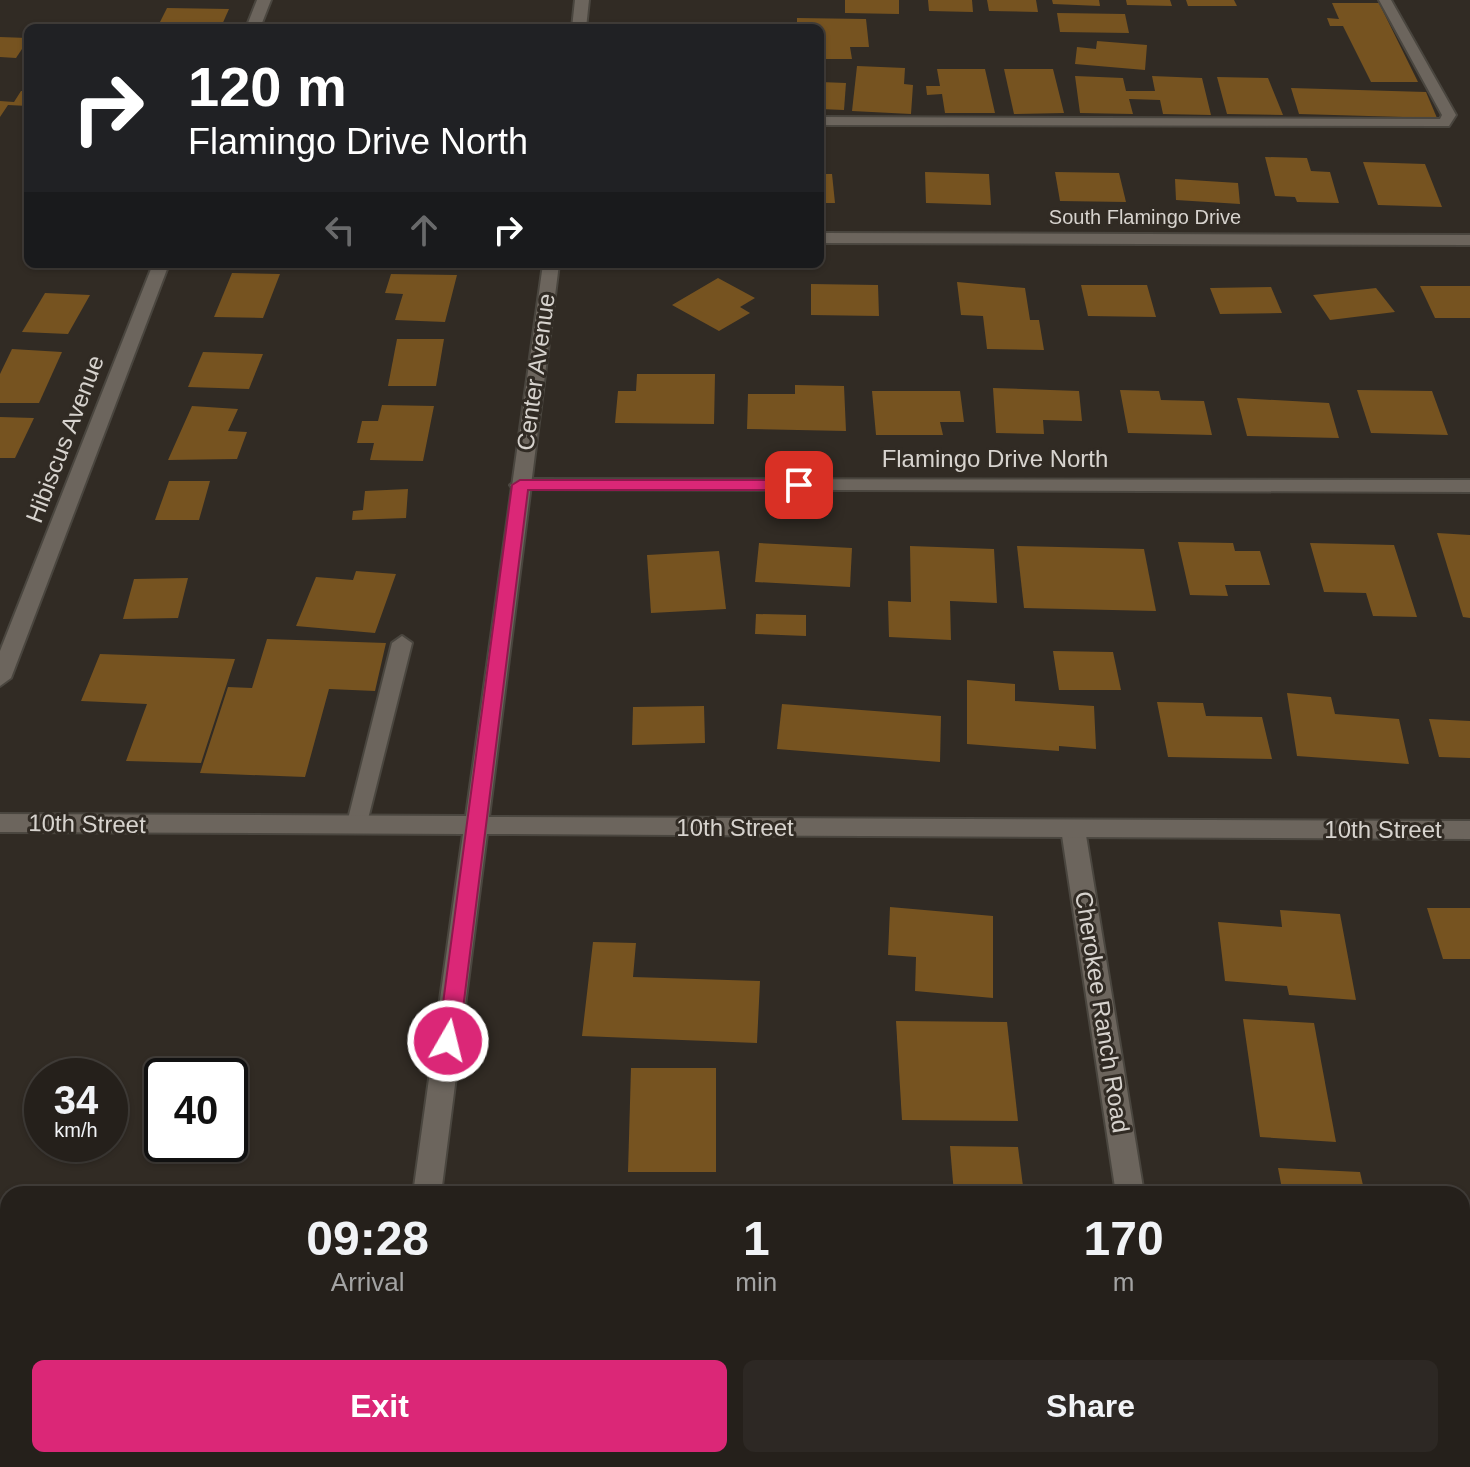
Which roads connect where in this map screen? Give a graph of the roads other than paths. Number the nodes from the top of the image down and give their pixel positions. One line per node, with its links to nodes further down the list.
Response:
1 (264, 0): 4 (street)
2 (582, 0): 5 (street)
3 (1385, 0): 6 (lane)
4 (255, 24)
5 (579, 24)
6 (824, 121)
7 (824, 238): 8 (street, South Flamingo Drive)
8 (1470, 240)
9 (159, 268): 14 (street, Hibiscus Avenue)
10 (550, 268): 11 (street, Center Avenue)
11 (520, 485): 12 (street, Flamingo Drive North); 17 (street, Center Avenue)
12 (1470, 486)
13 (402, 643): 16 (lane)
14 (0, 678)
15 (0, 823): 16 (street, 10th Street)
16 (356, 827): 17 (street, 10th Street)
17 (477, 828): 18 (street, 10th Street); 20 (street, Center Avenue)
18 (1073, 829): 19 (street, 10th Street); 21 (street, Cherokee Ranch Road)
19 (1470, 830)
20 (428, 1186)
21 (1129, 1186)

